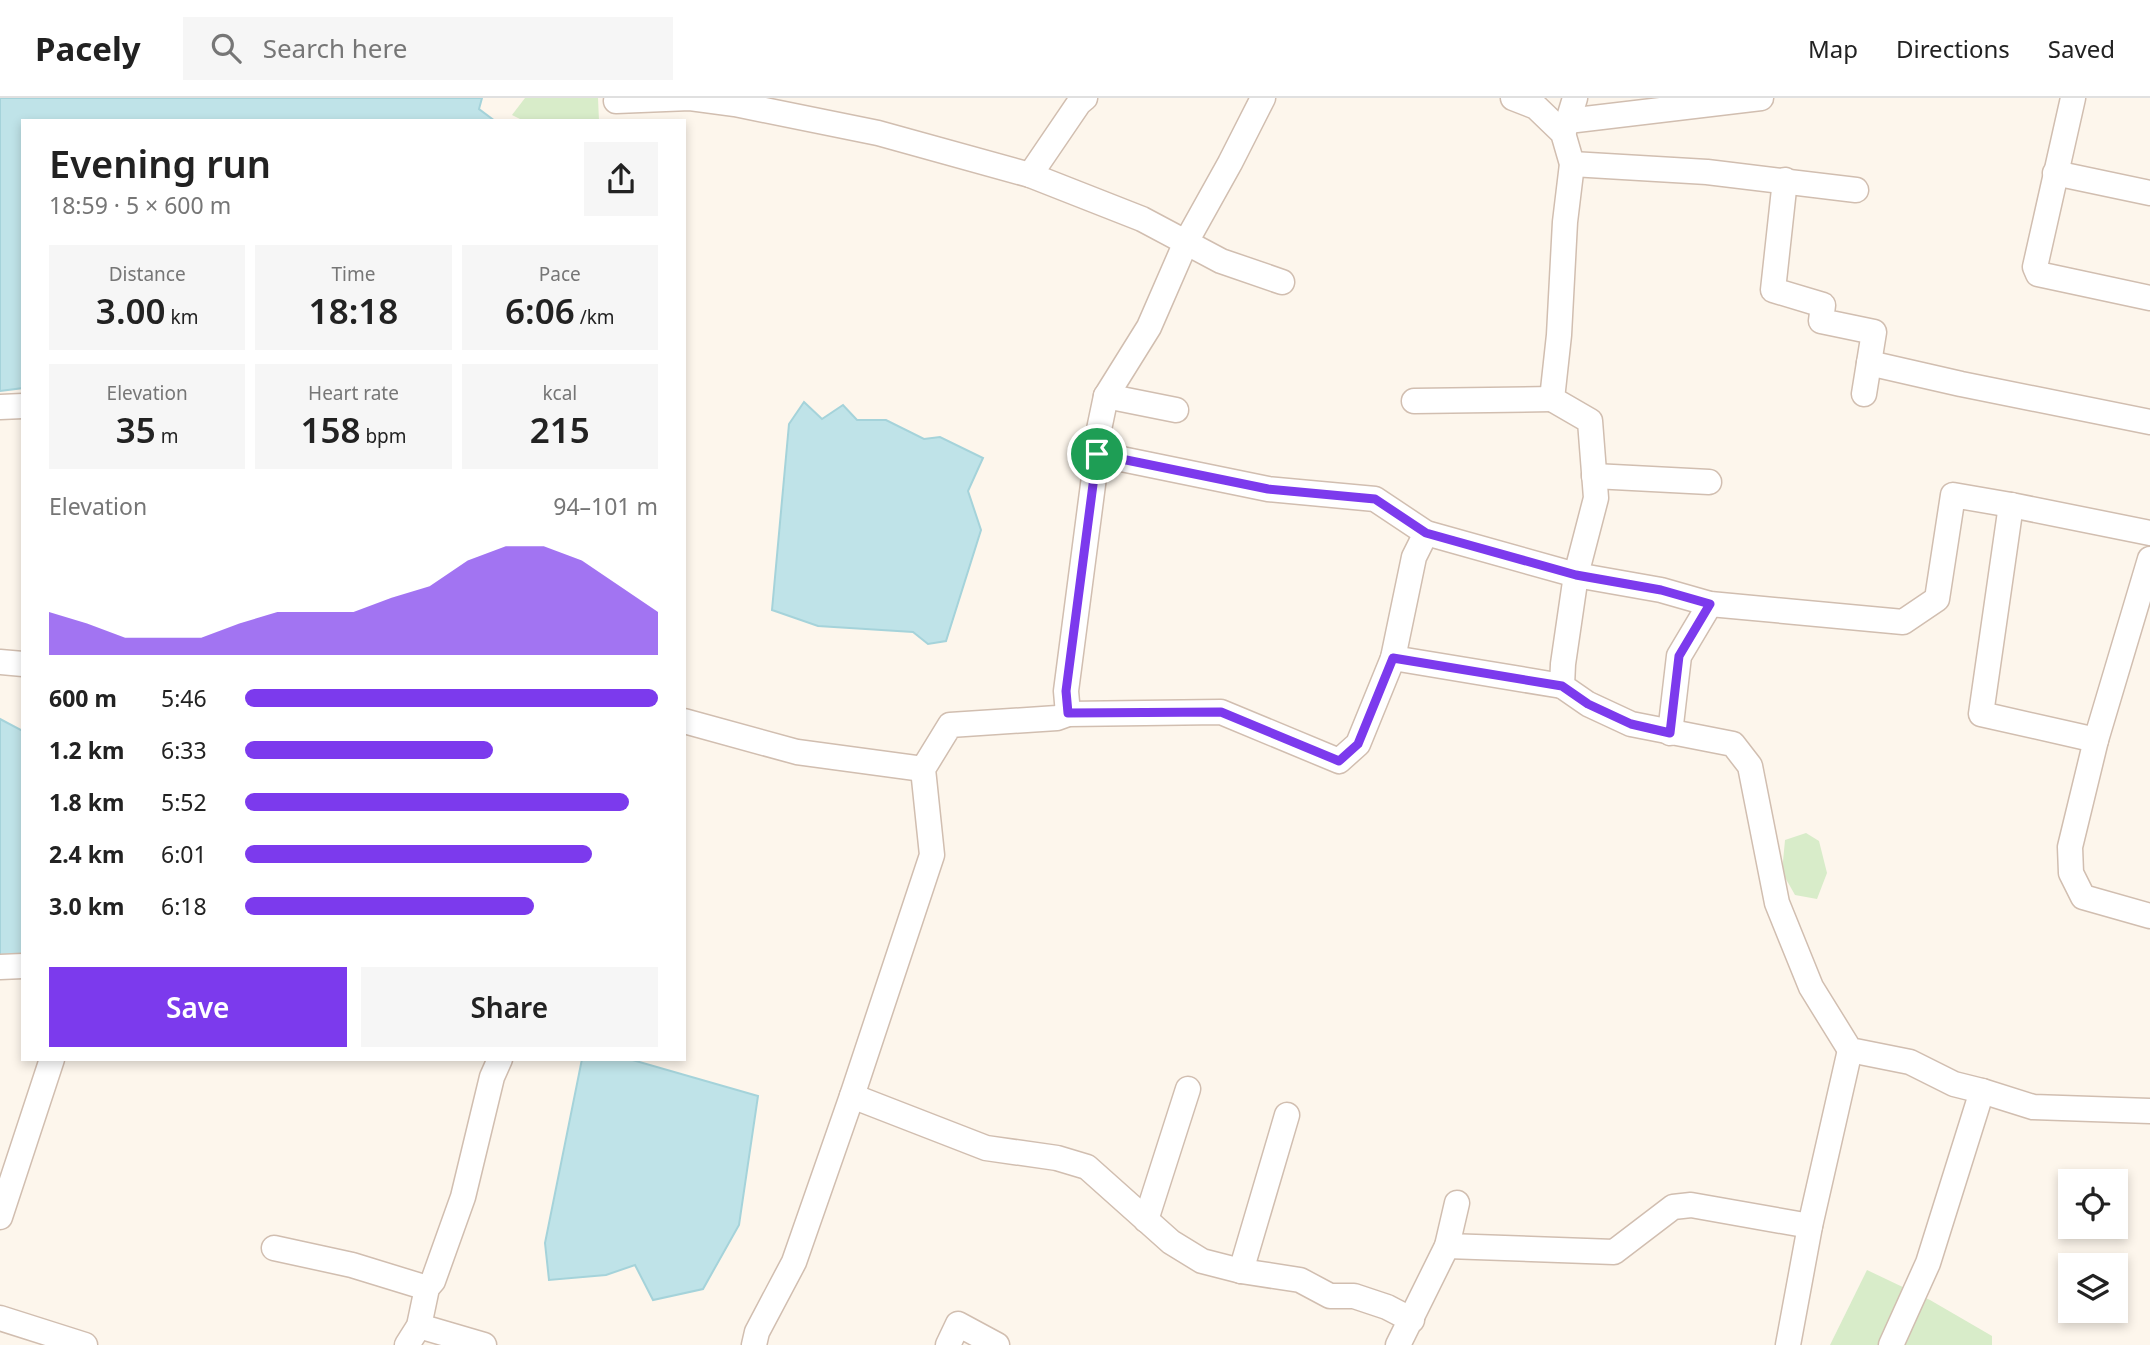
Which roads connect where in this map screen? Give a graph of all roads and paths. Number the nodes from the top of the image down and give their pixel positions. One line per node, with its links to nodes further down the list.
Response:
1 (1085, 98): 10 (street)
2 (1263, 98): 14 (street)
3 (1513, 98): 7 (street)
4 (1761, 98): 7 (street)
5 (2073, 98): 9 (street)
6 (615, 107): 10 (street)
7 (1569, 117): 8 (street)
8 (1573, 164): 11 (street); 20 (street)
9 (2055, 173): 13 (street); 16 (street)
10 (1030, 175): 14 (street)
11 (1785, 180): 12 (street); 17 (street)
12 (1856, 190)
13 (2150, 193)
14 (1186, 242): 15 (street); 19 (street)
15 (1282, 282)
16 (2150, 298)
17 (1869, 363): 18 (street); 25 (street)
18 (1864, 394)
19 (1106, 396): 24 (street); 26 (street)
20 (1552, 399): 21 (street); 27 (street)
21 (1414, 401)
22 (21, 406): 23 (street)
23 (0, 407)
24 (1176, 410)
25 (2150, 422)
26 (1097, 454): 30 (street); 39 (street)
27 (1594, 476): 28 (street); 33 (street)
28 (1710, 481)
29 (2011, 505): 31 (street); 34 (street); 42 (street)
30 (1426, 533): 33 (street); 35 (street)
31 (2150, 533)
32 (2150, 559): 42 (street)
33 (1576, 575): 34 (street); 38 (street)
34 (1710, 604): 41 (street)
35 (1393, 658): 38 (street); 39 (street)
36 (0, 662): 37 (street)
37 (21, 664)
38 (1562, 686): 41 (street)
39 (1068, 713): 43 (street)
40 (686, 722): 43 (street)
41 (1670, 733): 47 (street)
42 (2096, 740): 44 (street)
43 (923, 769): 52 (street)
44 (2150, 916)
45 (21, 966): 46 (street)
46 (0, 967)
47 (1850, 1050): 51 (street); 58 (street)
48 (51, 1061): 56 (street)
49 (499, 1061): 62 (street)
50 (1188, 1089): 57 (street)
51 (1982, 1090): 53 (street); 73 (street)
52 (852, 1096): 57 (street); 68 (street)
53 (2150, 1111)
54 (1287, 1115): 61 (street)
55 (1457, 1203): 59 (street)
56 (0, 1217)
57 (1146, 1220): 61 (street)
58 (1810, 1226): 59 (street); 72 (street)
59 (1447, 1246): 64 (street)
60 (274, 1248): 62 (street)
61 (1241, 1271): 64 (street)
62 (427, 1288): 65 (street)
63 (0, 1318): 66 (street)
64 (1412, 1320): 71 (street)
65 (413, 1335): 67 (street)
66 (85, 1345)
67 (484, 1345)
68 (754, 1345)
69 (948, 1345): 70 (street)
70 (997, 1345)
71 (1398, 1345)
72 (1788, 1345)
73 (1891, 1345)

